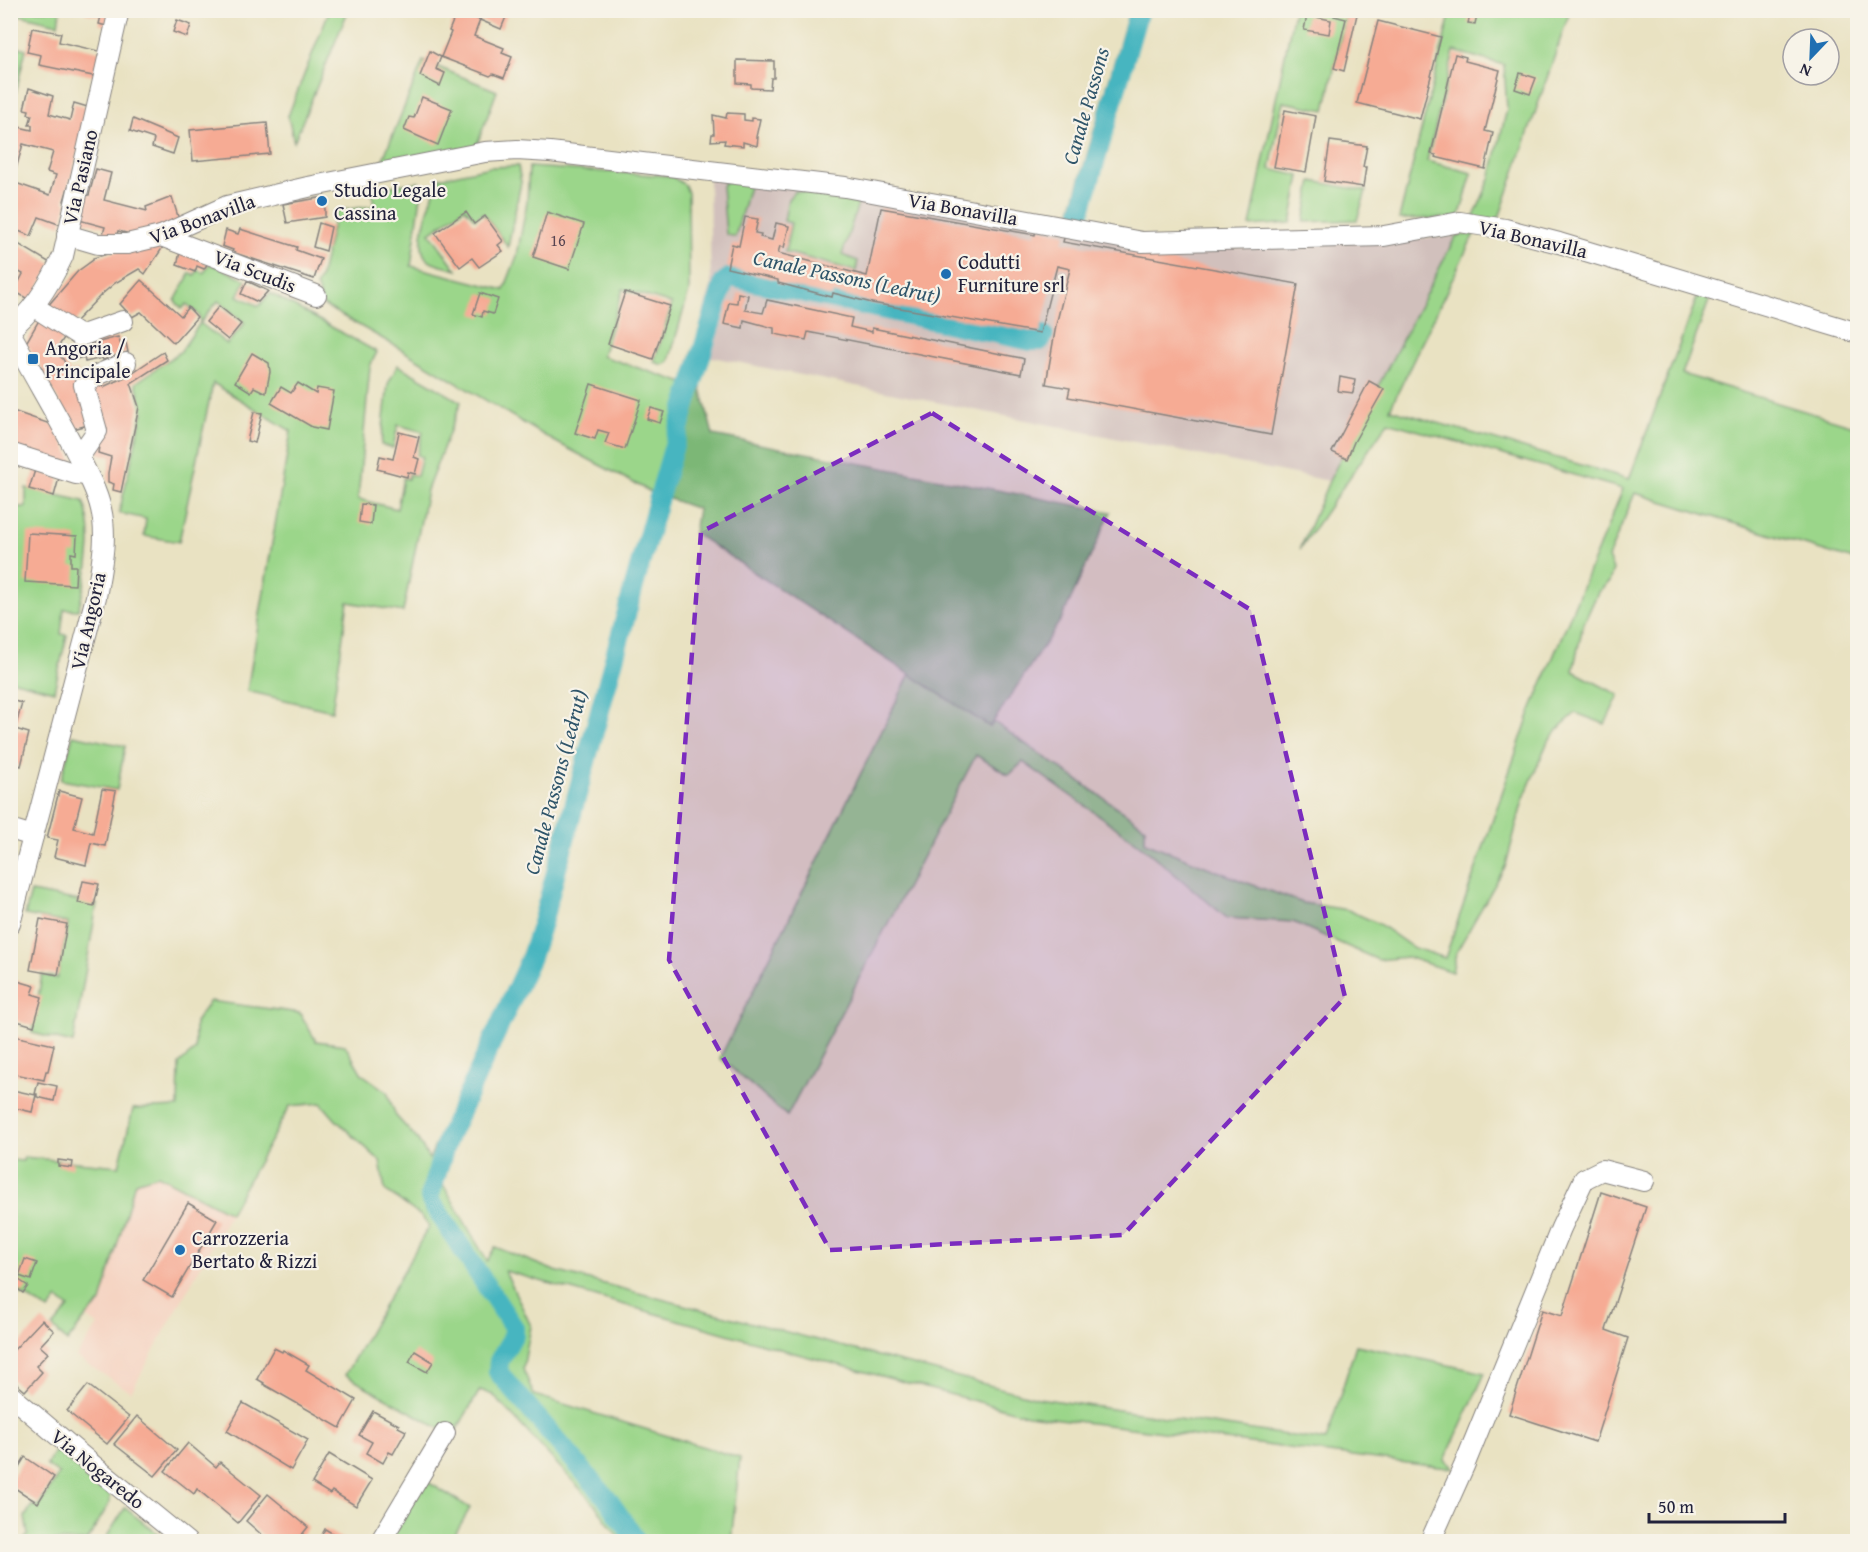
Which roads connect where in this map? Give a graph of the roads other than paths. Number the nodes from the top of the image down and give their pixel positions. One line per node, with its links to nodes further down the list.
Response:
1 (119, 10): 2 (street, Via Pasiano)
2 (67, 235): 3 (street, Via Bonavilla); 5 (street, Via Pasiano)
3 (161, 236): 4 (street, Via Scudis); 8 (street, Via Bonavilla)
4 (316, 295)
5 (33, 306): 6 (street); 7 (street, Via Pasiano)
6 (123, 321)
7 (10, 331): 11 (street, Via Angoria)
8 (1857, 333)
9 (126, 363): 11 (street)
10 (10, 453): 12 (street)
11 (79, 457): 12 (street, Via Angoria)
12 (87, 475): 14 (street, Via Angoria)
13 (10, 829): 14 (street)
14 (33, 836): 15 (street, Via Angoria)
15 (10, 924)
16 (1644, 1181): 21 (street)
17 (10, 1395): 19 (street, Via Nogaredo)
18 (446, 1433): 20 (street)
19 (187, 1542)
20 (380, 1542)
21 (1430, 1542)

